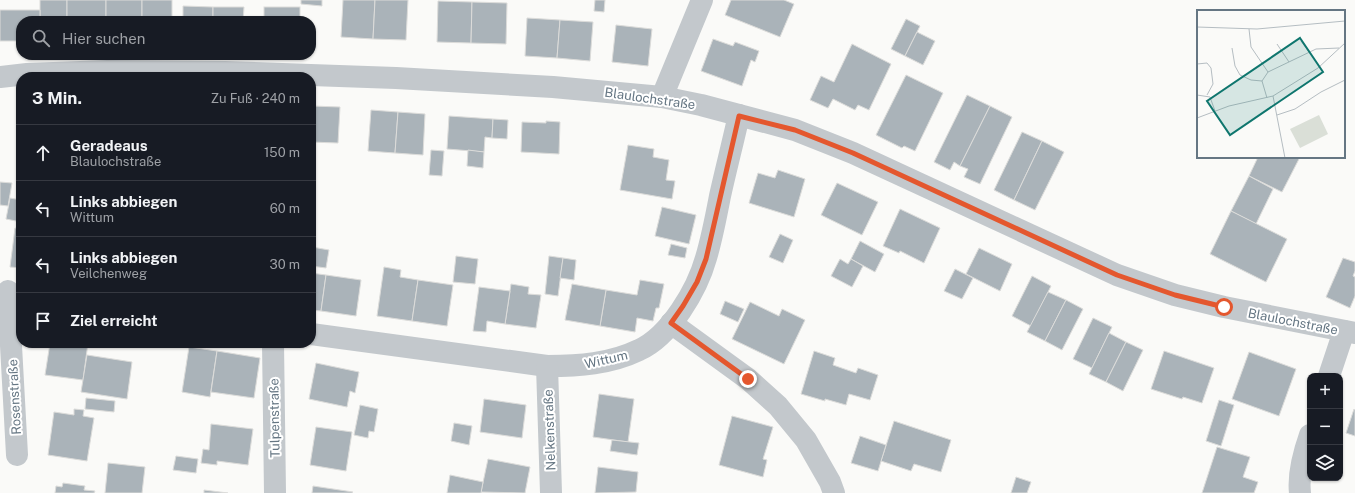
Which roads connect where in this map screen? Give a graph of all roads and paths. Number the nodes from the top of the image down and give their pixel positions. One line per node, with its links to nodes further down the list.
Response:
1 (702, 0): 7 (street)
2 (80, 72): 3 (street, Blaulochstraße)
3 (225, 72)
4 (16, 75): 6 (street, Blaulochstraße)
5 (316, 75): 7 (street, Blaulochstraße)
6 (0, 77)
7 (662, 97): 8 (street, Blaulochstraße)
8 (739, 116): 10 (street, Wittum); 11 (street, Blaulochstraße)
9 (10, 291): 17 (street, Rosenstraße)
10 (671, 323): 14 (street, Wittum); 20 (street)
11 (1350, 332): 15 (street)
12 (316, 335): 14 (street, Wittum)
13 (273, 348): 18 (street, Tulpenstraße)
14 (547, 366): 19 (street, Nelkenstraße)
15 (1331, 373)
16 (1307, 443): 21 (street)
17 (17, 455)
18 (275, 493)
19 (551, 493)
20 (834, 493)
21 (1300, 493)

